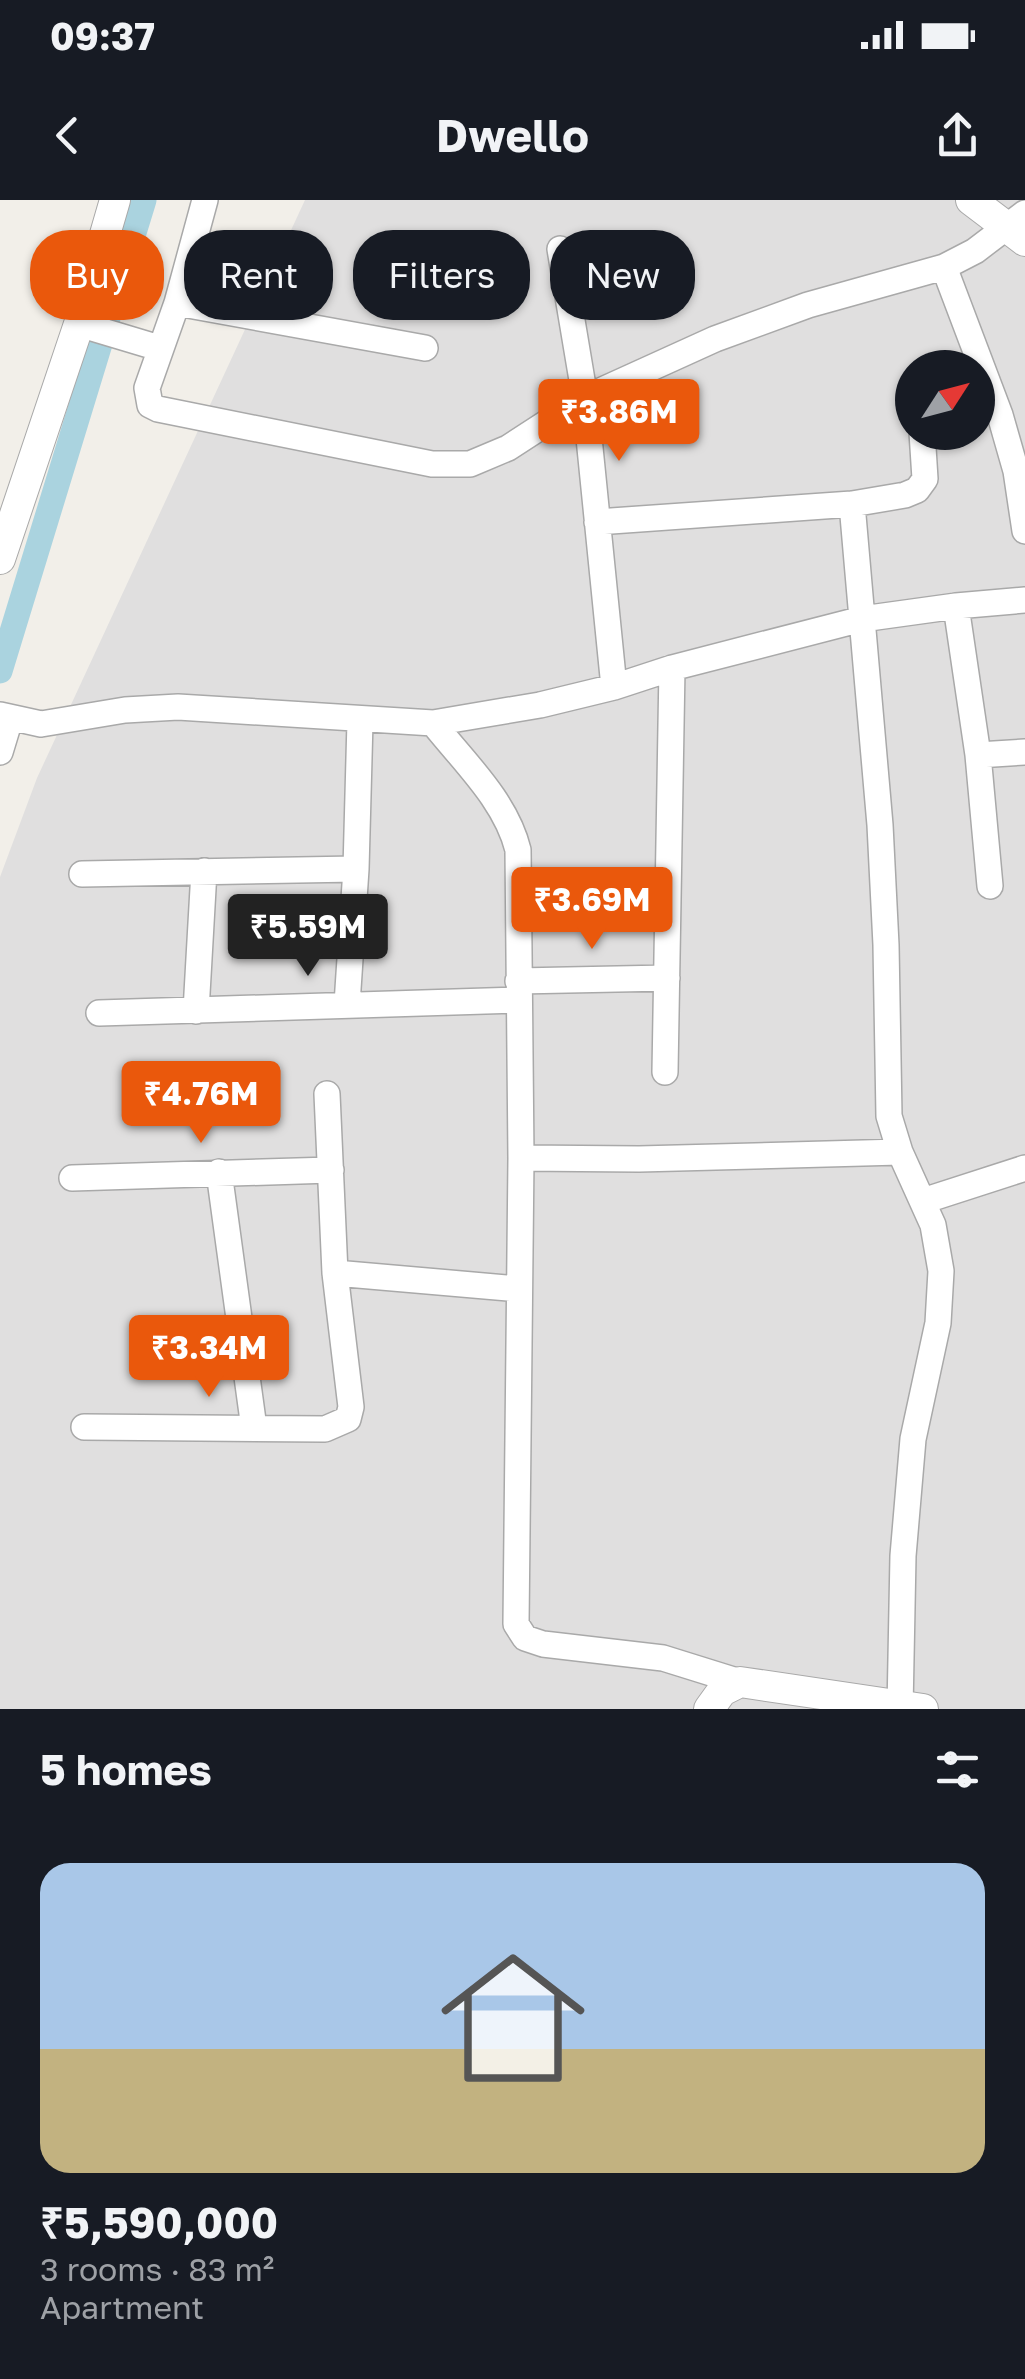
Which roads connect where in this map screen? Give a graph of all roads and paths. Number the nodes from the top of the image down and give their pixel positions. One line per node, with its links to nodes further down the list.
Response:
1 (115, 200): 8 (street)
2 (206, 200): 6 (street)
3 (971, 200): 4 (street)
4 (1019, 227): 5 (street)
5 (944, 267): 11 (street); 15 (street)
6 (178, 303): 9 (street); 10 (street)
7 (572, 320): 11 (street)
8 (88, 328): 9 (street); 16 (street)
9 (159, 348): 11 (street)
10 (425, 348)
11 (585, 398): 14 (street)
12 (923, 450): 13 (street)
13 (852, 504): 14 (street); 19 (street)
14 (598, 522): 21 (street)
15 (1025, 532)
16 (0, 559)
17 (1025, 600): 18 (street)
18 (956, 606): 19 (street); 27 (street)
19 (862, 620): 20 (street); 39 (street)
20 (672, 668): 21 (street); 32 (street)
21 (614, 687): 24 (street)
22 (5, 717): 23 (street); 25 (street)
23 (360, 721): 24 (street); 28 (street)
24 (433, 723): 33 (street)
25 (0, 752)
26 (1025, 752): 27 (street)
27 (978, 754): 31 (street)
28 (356, 869): 29 (street); 34 (street)
29 (204, 872): 30 (street); 35 (street)
30 (82, 874)
31 (990, 886)
32 (666, 978): 33 (street); 37 (street)
33 (518, 991): 34 (street); 40 (street)
34 (347, 1004): 35 (street)
35 (196, 1012): 36 (street)
36 (99, 1013)
37 (665, 1072)
38 (327, 1094): 42 (street)
39 (900, 1152): 40 (street); 45 (street)
40 (521, 1158): 47 (street)
41 (1025, 1168): 45 (street)
42 (330, 1170): 43 (street); 46 (street)
43 (219, 1172): 44 (street); 49 (street)
44 (72, 1178)
45 (924, 1201): 51 (street)
46 (335, 1273): 47 (street); 49 (street)
47 (519, 1289): 50 (street)
48 (84, 1427): 49 (street)
49 (254, 1428)
50 (740, 1682): 51 (street); 52 (street)
51 (908, 1708)
52 (708, 1709)

